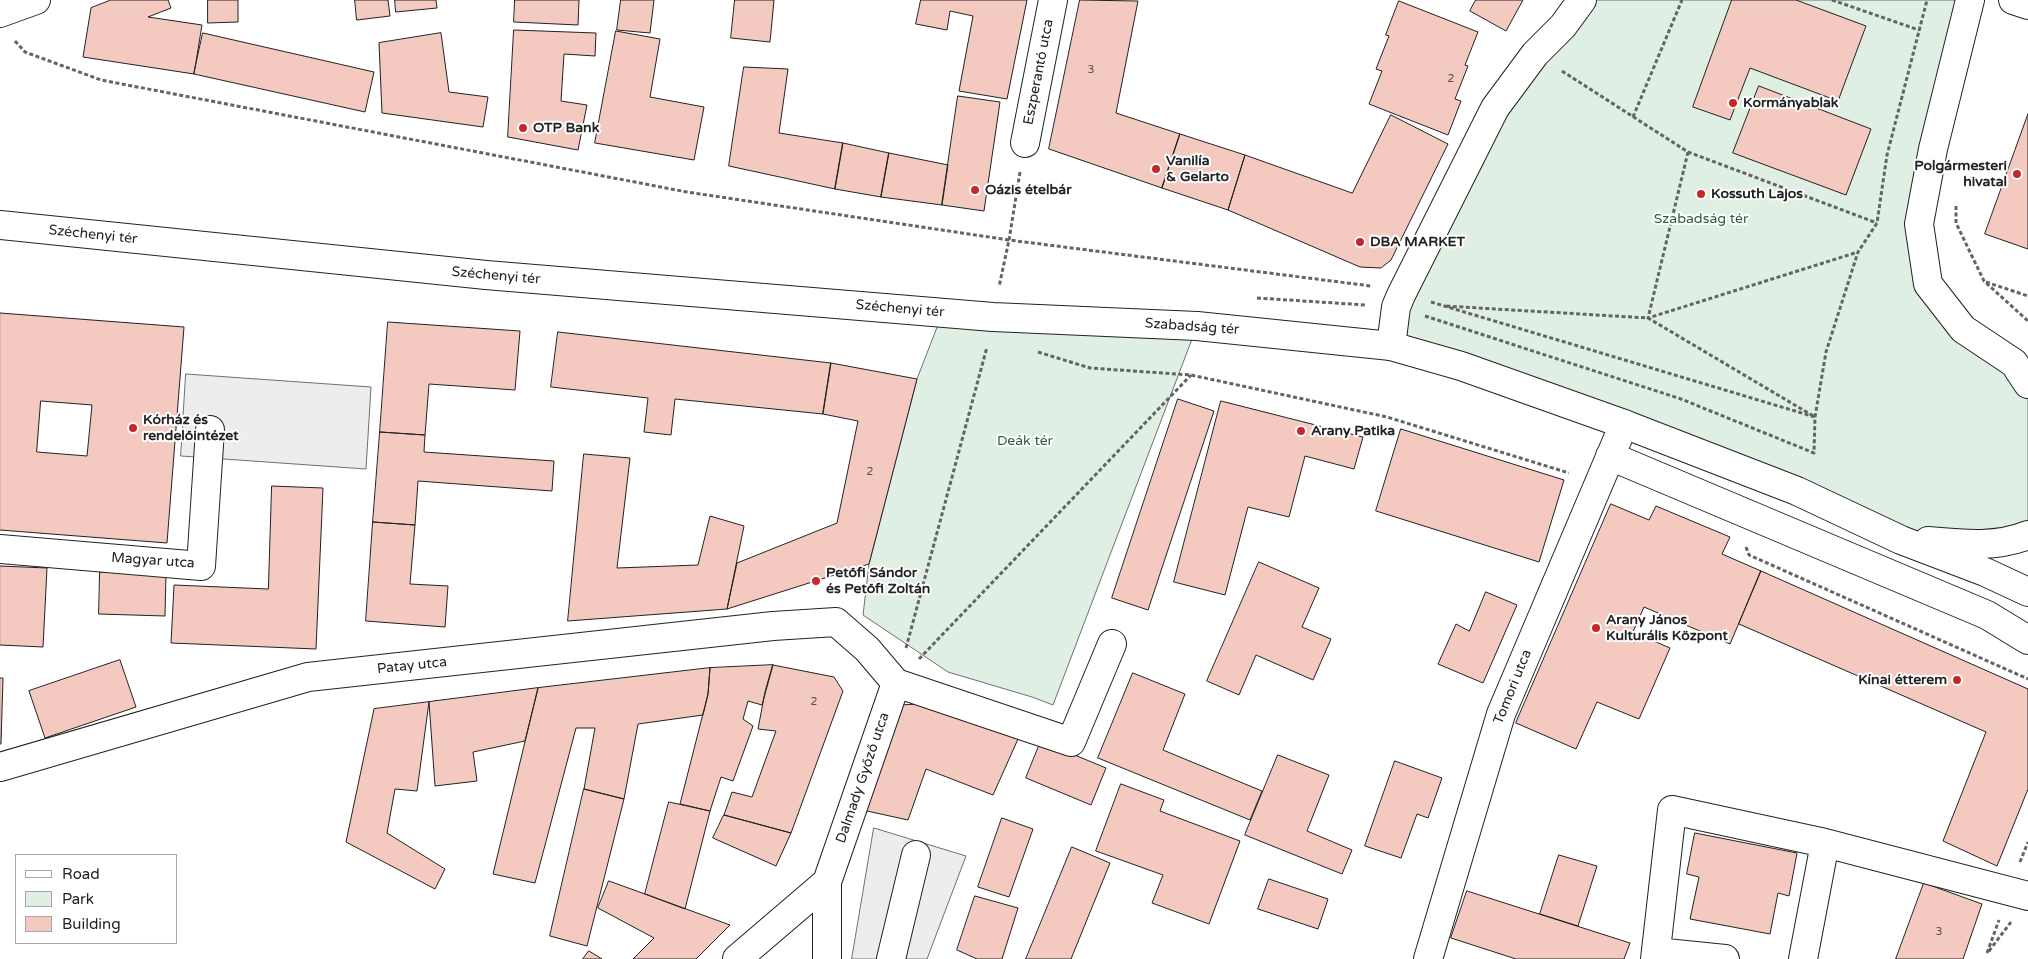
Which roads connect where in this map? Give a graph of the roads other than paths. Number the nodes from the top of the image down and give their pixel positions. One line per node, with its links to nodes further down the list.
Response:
1 (36, 0): 7 (street)
2 (1053, 0): 8 (street, Eszperantó utca)
3 (1582, 0): 11 (street)
4 (1970, 0): 12 (street)
5 (2014, 0): 6 (street)
6 (2028, 5)
7 (0, 13)
8 (1025, 143)
9 (0, 225): 10 (street, Széchenyi tér)
10 (992, 327): 11 (street, Szabadság tér)
11 (1391, 346): 13 (street, Szabadság tér)
12 (2023, 373)
13 (1624, 424): 15 (street, Tomori utca); 17 (street, Szabadság tér)
14 (210, 430): 18 (street, Magyar utca)
15 (1610, 456): 20 (street); 32 (street, Tomori utca)
16 (2028, 535): 17 (street)
17 (1901, 540): 19 (street, Szabadság tér)
18 (0, 549)
19 (2028, 592)
20 (2028, 640)
21 (1112, 644): 22 (street)
22 (896, 683): 23 (street, Patay utca); 26 (street, Dalmady Győző utca)
23 (0, 768)
24 (1825, 844): 27 (street); 28 (street); 34 (street)
25 (916, 854): 31 (street)
26 (827, 882): 29 (street); 30 (street, Dalmady Győző utca)
27 (2022, 907)
28 (1656, 956): 33 (street)
29 (737, 959)
30 (827, 959)
31 (891, 959)
32 (1428, 959)
33 (1726, 959)
34 (1803, 959)

